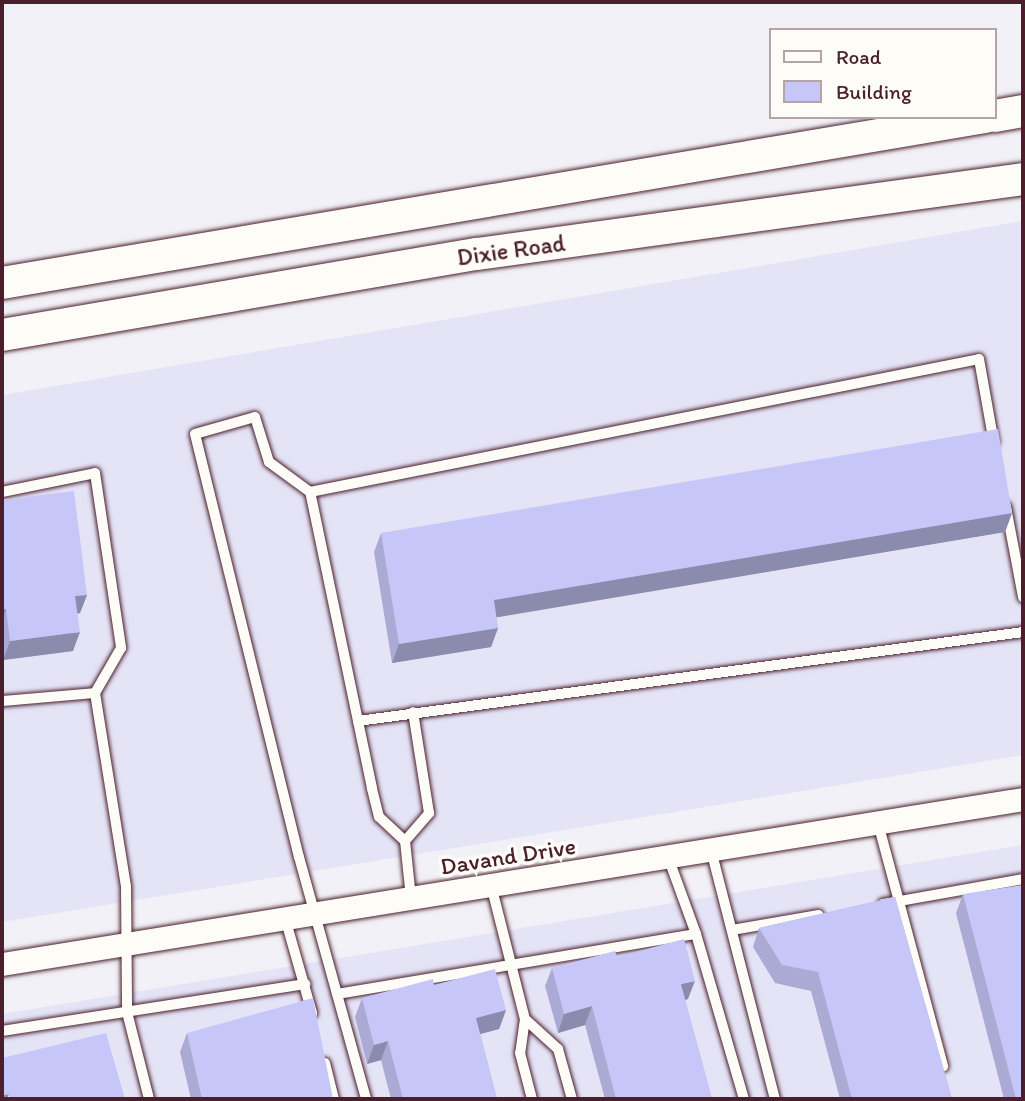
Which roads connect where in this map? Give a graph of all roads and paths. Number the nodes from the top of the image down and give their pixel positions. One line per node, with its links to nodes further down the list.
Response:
1 (1023, 111): 2 (main road)
2 (997, 116)
3 (973, 119): 5 (main road, Dixie Road)
4 (1023, 179): 6 (main road, Dixie Road)
5 (2, 283)
6 (2, 335)
7 (996, 452): 10 (lane)
8 (1003, 491): 11 (lane)
9 (2, 492): 13 (lane)
10 (310, 492): 16 (lane); 27 (lane)
11 (1023, 597)
12 (1023, 632): 15 (lane)
13 (95, 693): 14 (lane); 32 (lane)
14 (2, 701)
15 (412, 712): 16 (lane); 19 (lane)
16 (358, 721): 19 (lane)
17 (1023, 799): 18 (street, Davand Drive)
18 (878, 823): 20 (street, Davand Drive); 25 (lane)
19 (405, 841): 24 (lane)
20 (711, 850): 21 (street, Davand Drive); 30 (lane)
21 (668, 857): 23 (street, Davand Drive); 31 (lane)
22 (1023, 879): 25 (lane)
23 (491, 885): 24 (street, Davand Drive); 34 (lane)
24 (411, 898): 27 (street, Davand Drive)
25 (897, 902): 26 (lane); 42 (lane)
26 (869, 907)
27 (314, 914): 29 (street, Davand Drive); 36 (lane)
28 (828, 914): 30 (lane)
29 (285, 918): 32 (street, Davand Drive); 35 (lane)
30 (732, 930): 49 (lane)
31 (695, 934): 34 (lane); 48 (lane)
32 (125, 946): 33 (street, Davand Drive); 37 (lane)
33 (2, 964)
34 (509, 964): 36 (lane); 38 (lane)
35 (305, 984): 37 (lane); 39 (lane)
36 (337, 994): 45 (lane)
37 (127, 1012): 40 (lane); 43 (lane)
38 (525, 1019): 46 (lane); 47 (lane)
39 (315, 1022)
40 (2, 1031)
41 (321, 1048): 44 (lane)
42 (944, 1073)
43 (149, 1099)
44 (334, 1099)
45 (366, 1099)
46 (532, 1099)
47 (572, 1099)
48 (744, 1099)
49 (775, 1099)

